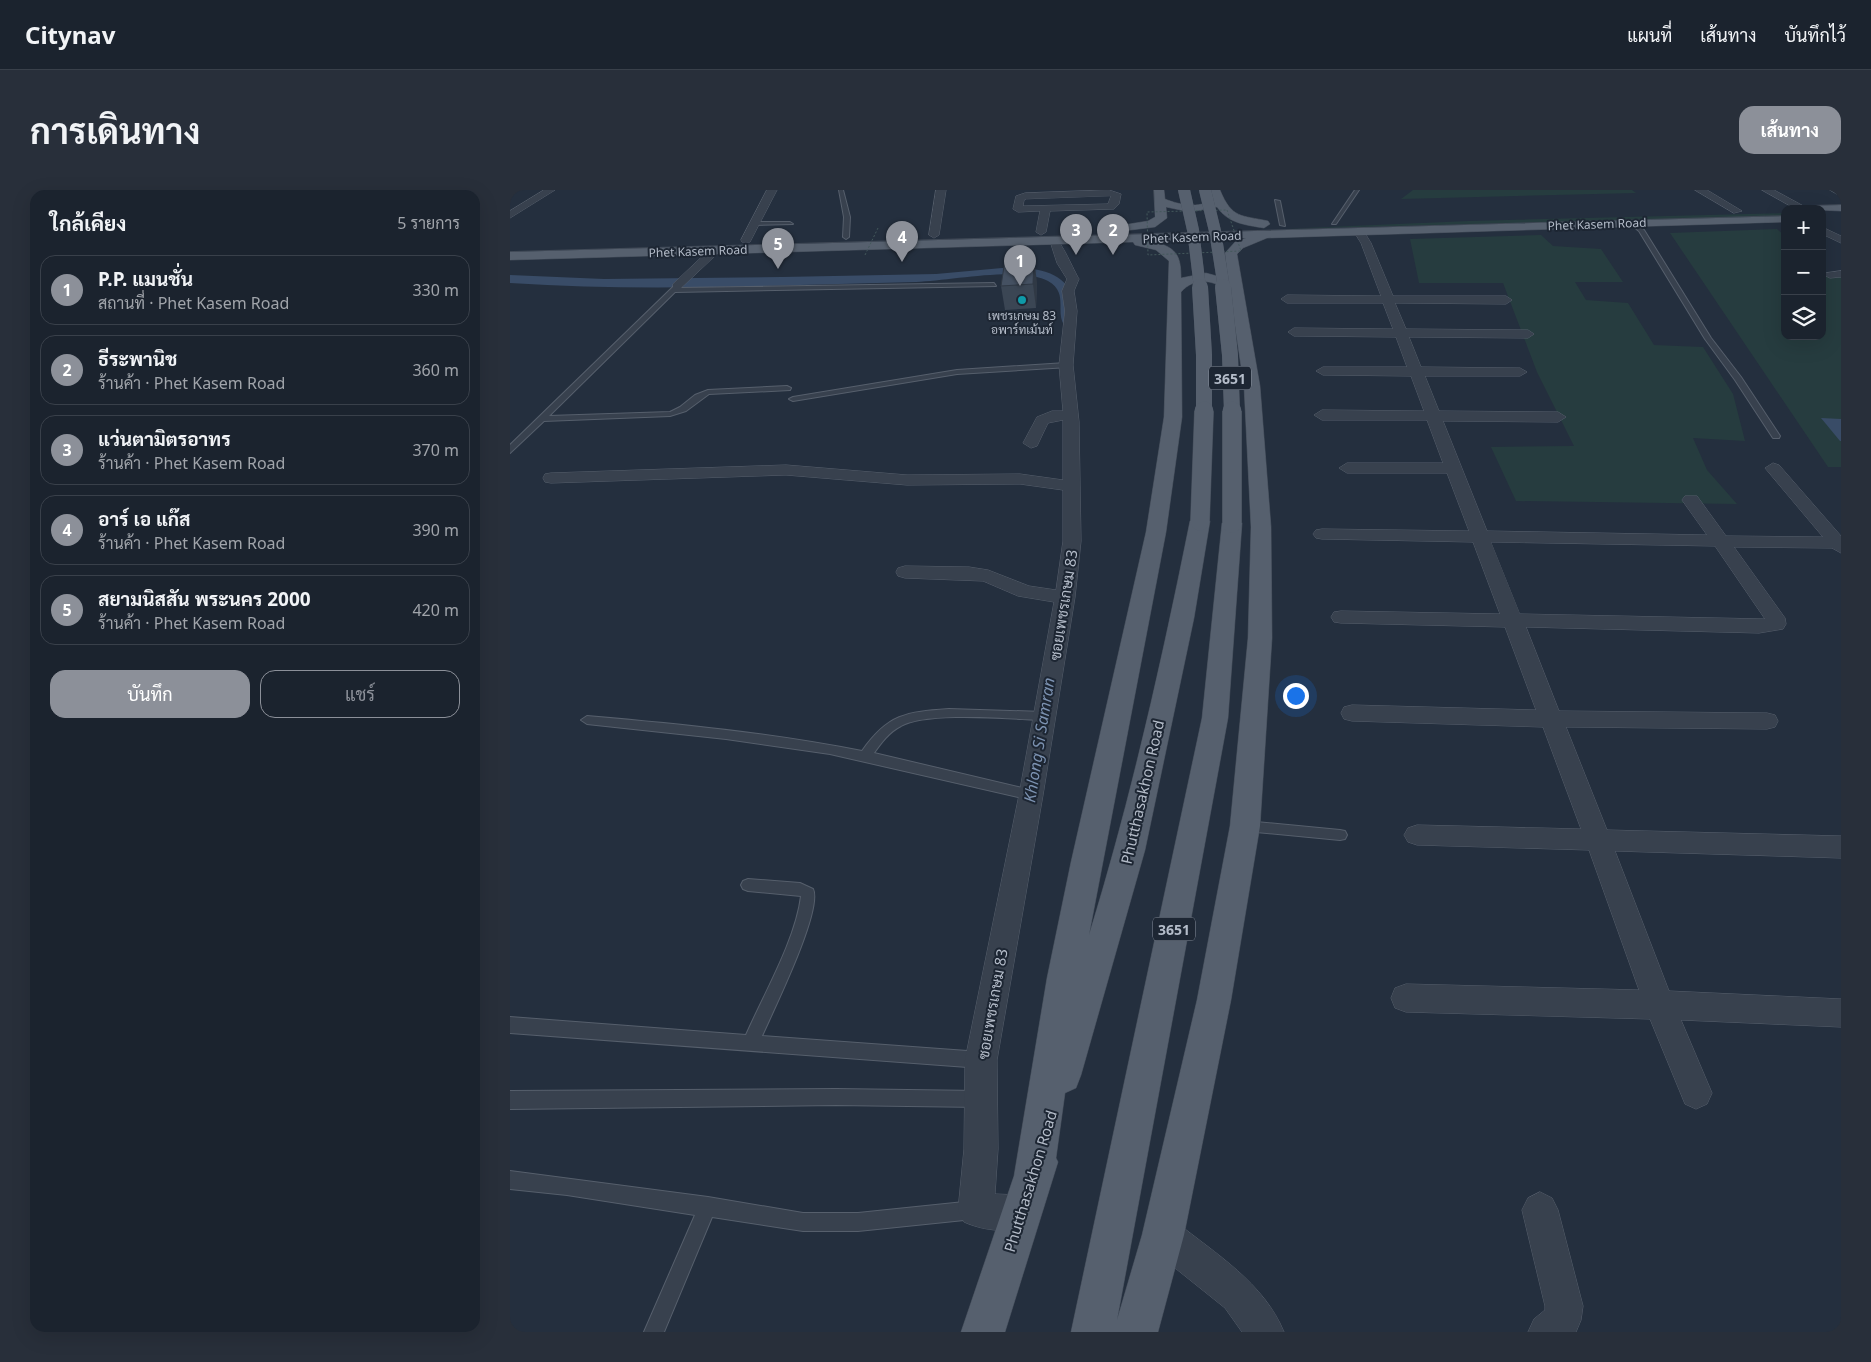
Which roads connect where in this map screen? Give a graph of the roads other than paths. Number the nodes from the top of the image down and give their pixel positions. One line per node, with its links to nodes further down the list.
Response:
1 (550, 190): 23 (street)
2 (772, 190): 29 (street)
3 (841, 190): 37 (lane)
4 (941, 190): 35 (street)
5 (1184, 190): 104 (main road, Phutthasakhon Road / 3651, bridge)
6 (1205, 190): 111 (main road, 3651, bridge)
7 (1357, 190): 27 (lane)
8 (1700, 190): 22 (street)
9 (1767, 190): 17 (street)
10 (1835, 190): 13 (street)
11 (1128, 191): 12 (street)
12 (1115, 193): 21 (street); 21 (street)
13 (1841, 193)
14 (1159, 195): 15 (main road); 34 (main road)
15 (1217, 195): 31 (main road)
16 (1276, 201): 31 (lane)
17 (1795, 205)
18 (1826, 208): 19 (main road)
19 (1841, 208)
20 (1781, 209): 22 (main road, Phet Kasem Road)
21 (1045, 210): 36 (street)
22 (1737, 211): 27 (main road, Phet Kasem Road)
23 (510, 215)
24 (1841, 217): 25 (main road)
25 (1826, 218)
26 (1781, 219): 28 (main road, Phet Kasem Road)
27 (1334, 223): 31 (main road, Phet Kasem Road)
28 (1632, 223): 32 (main road, Phet Kasem Road); 64 (lane)
29 (754, 224): 30 (lane); 38 (street)
30 (790, 224)
31 (1277, 228): 32 (main road, Phet Kasem Road); 34 (main road, Phet Kasem Road); 46 (main road)
32 (1359, 232): 48 (street)
33 (1826, 232): 39 (street)
34 (1122, 234): 36 (main road, Phet Kasem Road); 45 (main road)
35 (934, 235): 36 (main road, Phet Kasem Road); 37 (main road, Phet Kasem Road)
36 (1048, 236): 41 (main road, Phet Kasem Road); 53 (street, ซอยเพชรเกษม 83)
37 (846, 237): 38 (main road, Phet Kasem Road)
38 (746, 240): 40 (main road, Phet Kasem Road)
39 (1841, 240)
40 (510, 246)
41 (714, 251): 42 (main road, Phet Kasem Road); 44 (street)
42 (510, 256)
43 (994, 285): 44 (lane)
44 (675, 288): 63 (lane)
45 (1175, 291): 46 (main road); 104 (main road)
46 (1237, 292): 88 (main road)
47 (1287, 299): 48 (street)
48 (1387, 300): 49 (street); 51 (street)
49 (1506, 300)
50 (1294, 332): 51 (street)
51 (1400, 333): 52 (street); 55 (street)
52 (1528, 334)
53 (1066, 365): 58 (lane); 59 (street, ซอยเพชรเกษม 83)
54 (1323, 371): 55 (street)
55 (1415, 371): 56 (street); 61 (street)
56 (1520, 372)
57 (788, 388): 63 (lane)
58 (793, 399)
59 (1070, 414): 65 (street); 71 (street, ซอยเพชรเกษม 83)
60 (1322, 415): 61 (street)
61 (1433, 416): 62 (street); 68 (street)
62 (1558, 417)
63 (540, 419): 66 (lane)
64 (1776, 436)
65 (1031, 443)
66 (510, 450)
67 (1347, 468): 68 (street)
68 (1453, 468): 74 (street)
69 (1773, 468): 76 (street)
70 (551, 478): 71 (street)
71 (1072, 486): 78 (street, ซอยเพชรเกษม 83)
72 (1691, 500): 75 (street)
73 (1322, 534): 74 (street)
74 (1480, 537): 75 (street); 80 (street)
75 (1721, 542): 76 (street); 80 (street)
76 (1840, 544)
77 (905, 572): 78 (street)
78 (1065, 597): 82 (street, ซอยเพชรเกษม 83)
79 (1341, 617): 80 (street)
80 (1512, 621): 83 (street)
81 (1352, 713): 83 (street)
82 (1044, 716): 86 (lane); 87 (street, ซอยเพชรเกษม 83)
83 (1550, 719): 85 (street); 91 (street)
84 (587, 720): 86 (lane)
85 (1767, 721)
86 (865, 756): 87 (lane)
87 (1031, 795): 99 (street, ซอยเพชรเกษม 83)
88 (1244, 826): 89 (lane); 108 (main road)
89 (1340, 835)
90 (1417, 835): 91 (street)
91 (1598, 840): 92 (street); 95 (street)
92 (1841, 847)
93 (748, 885): 98 (lane)
94 (1406, 998): 95 (street)
95 (1659, 1005): 96 (street); 100 (street)
96 (1841, 1013)
97 (510, 1025): 98 (lane)
98 (751, 1042): 99 (lane)
99 (981, 1060): 101 (street, ซอยเพชรเกษม 83)
100 (1696, 1093)
101 (980, 1099): 102 (lane); 106 (street, ซอยเพชรเกษม 83)
102 (510, 1100)
103 (510, 1180): 105 (lane)
104 (1026, 1196): 106 (street); 110 (main road, Phutthasakhon Road / 3651)
105 (708, 1206): 106 (lane); 109 (lane)
106 (976, 1210)
107 (1540, 1210): 114 (street)
108 (1163, 1235): 112 (main road); 113 (street)
109 (654, 1332)
110 (983, 1332)
111 (1093, 1332)
112 (1136, 1332)
113 (1264, 1332)
114 (1547, 1332)

